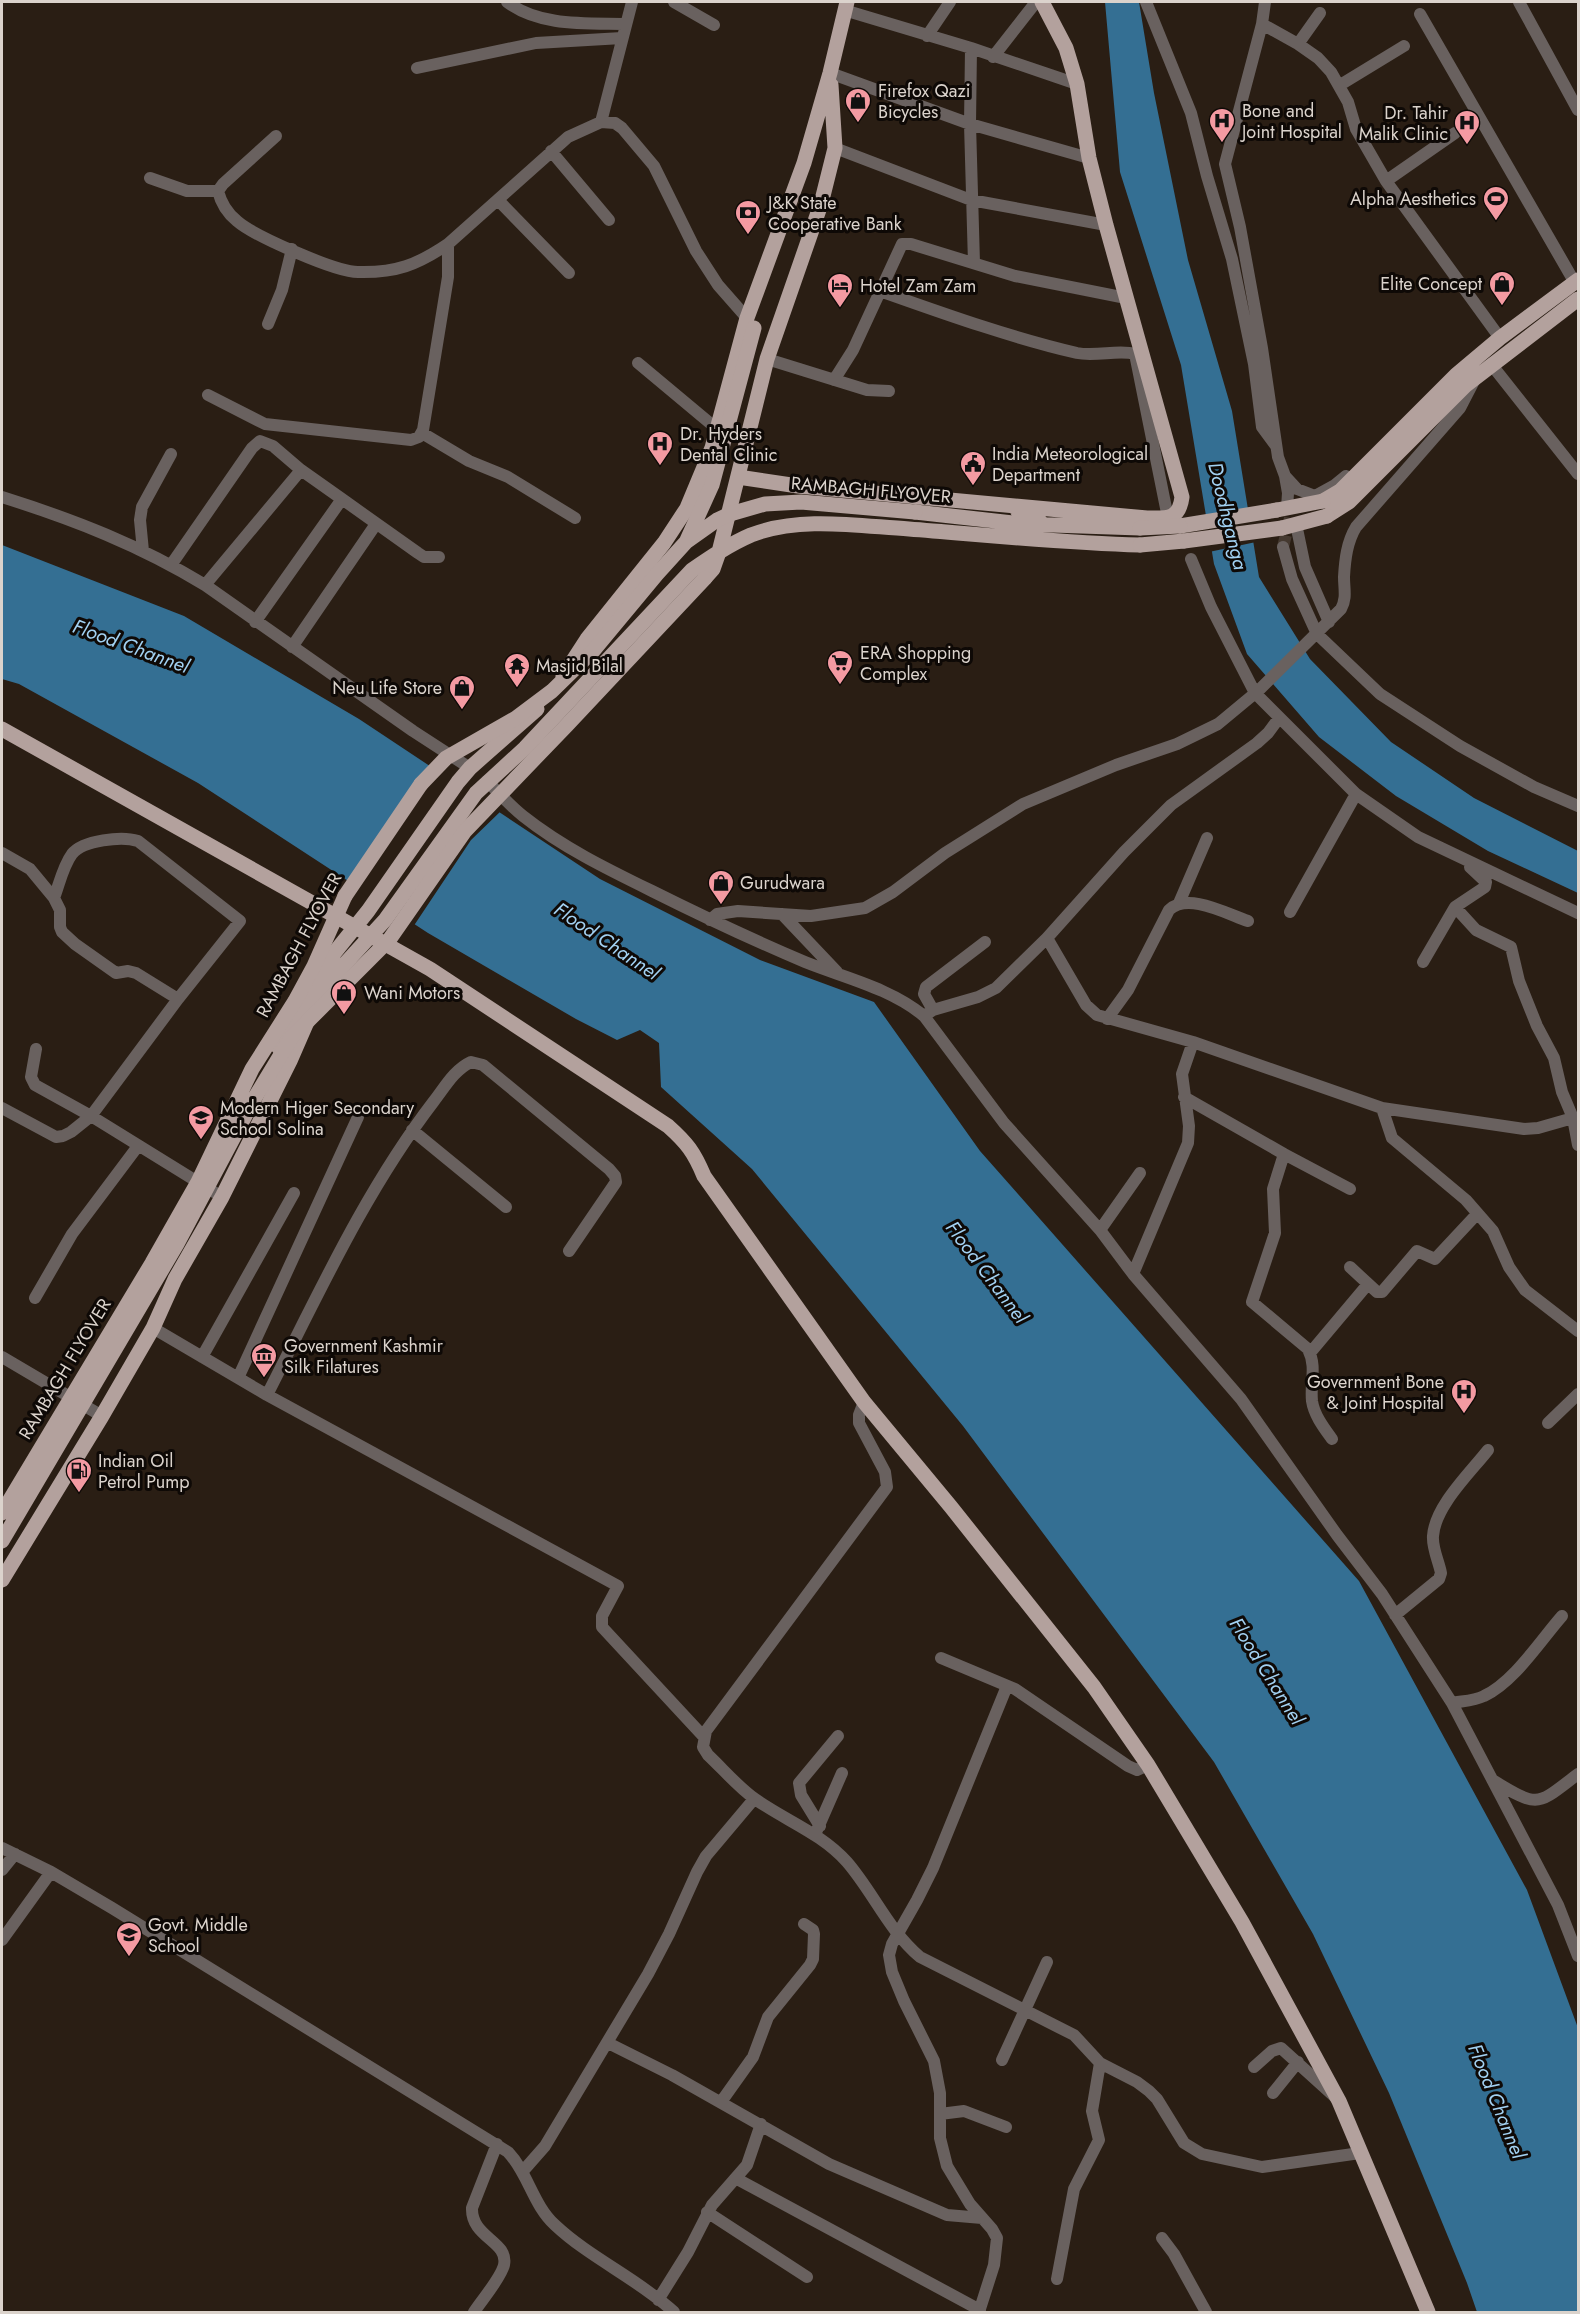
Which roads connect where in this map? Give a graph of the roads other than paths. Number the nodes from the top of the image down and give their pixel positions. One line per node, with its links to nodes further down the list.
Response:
1 (507, 2): 13 (street)
2 (632, 2): 13 (street)
3 (674, 2): 15 (street)
4 (950, 2): 16 (street)
5 (1036, 2): 21 (street)
6 (1042, 2): 24 (main road)
7 (1146, 2): 64 (street)
8 (1265, 2): 14 (street)
9 (1519, 2): 26 (street)
10 (845, 6): 16 (street); 23 (main road)
11 (1320, 13): 18 (street)
12 (1420, 14): 45 (street)
13 (626, 24): 17 (street)
14 (1262, 24): 18 (street); 64 (street)
15 (714, 25)
16 (927, 36): 20 (street)
17 (622, 38): 22 (street); 27 (street)
18 (1298, 44): 25 (street)
19 (1404, 46): 25 (street)
20 (971, 48): 21 (street); 28 (street)
21 (993, 57): 24 (street)
22 (417, 68)
23 (830, 73): 28 (street); 31 (main road, RAMBAGH FLYOVER); 49 (main road)
24 (1077, 84): 33 (main road)
25 (1340, 85): 35 (street)
26 (1578, 110)
27 (601, 122): 32 (street); 49 (street)
28 (970, 124): 33 (street); 38 (street)
29 (1455, 133): 35 (street)
30 (276, 136): 36 (street)
31 (835, 148): 38 (street); 52 (main road, RAMBAGH FLYOVER)
32 (551, 151): 37 (street); 39 (street)
33 (1089, 158): 40 (main road)
34 (150, 178): 36 (street)
35 (1386, 181): 51 (street)
36 (218, 190): 42 (street)
37 (498, 200): 41 (street); 44 (street)
38 (971, 200): 40 (street); 43 (street)
39 (609, 220)
40 (1106, 225): 47 (main road)
41 (448, 244): 42 (street); 63 (street)
42 (292, 249): 50 (street)
43 (974, 263): 46 (street); 47 (street)
44 (569, 273)
45 (1577, 282): 51 (main road)
46 (880, 291): 57 (street); 75 (street)
47 (1126, 298): 75 (main road)
48 (1578, 299): 54 (main road)
49 (751, 323): 60 (main road); 79 (main road, bridge)
50 (268, 324)
51 (1500, 338): 55 (main road)
52 (767, 359): 57 (street); 61 (main road, RAMBAGH FLYOVER)
53 (638, 363): 62 (street)
54 (1491, 364): 56 (main road); 67 (street)
55 (1456, 375): 68 (street); 73 (main road)
56 (1476, 378): 73 (main road); 88 (street)
57 (834, 380): 58 (street)
58 (889, 391)
59 (208, 395): 63 (street)
60 (723, 407): 61 (main road); 62 (main road)
61 (754, 412): 69 (main road, RAMBAGH FLYOVER)
62 (717, 429): 94 (main road)
63 (422, 433): 74 (street)
64 (1276, 446): 68 (street)
65 (171, 454): 81 (street)
66 (301, 470): 71 (street); 85 (street); 86 (street)
67 (1578, 474)
68 (1285, 476): 72 (street)
69 (737, 480): 75 (main road); 77 (main road); 82 (main road, RAMBAGH FLYOVER)
70 (2, 497): 81 (street)
71 (342, 499): 76 (street); 87 (street)
72 (1287, 508): 73 (main road, RAMBAGH FLYOVER, bridge); 77 (main road, RAMBAGH FLYOVER, bridge)
73 (1325, 508): 78 (main road, bridge)
74 (575, 518)
75 (1169, 521)
76 (376, 524): 83 (street); 90 (street)
77 (1043, 524): 79 (main road, RAMBAGH FLYOVER, bridge)
78 (1296, 524): 82 (main road, bridge); 88 (street)
79 (686, 542): 157 (main road, RAMBAGH FLYOVER, bridge)
80 (1283, 547): 89 (street)
81 (143, 551): 85 (street)
82 (719, 552): 95 (main road); 159 (main road, RAMBAGH FLYOVER, bridge)
83 (439, 558)
84 (1191, 559): 91 (street)
85 (171, 565): 86 (street)
86 (205, 585): 87 (street)
87 (255, 622): 90 (street)
88 (1329, 622): 89 (street)
89 (1317, 634): 91 (street); 97 (street)
90 (292, 647): 94 (street)
91 (1257, 691): 92 (street); 106 (street)
92 (1279, 718): 96 (street); 111 (street)
93 (2, 729): 109 (main road)
94 (470, 768): 109 (main road)
95 (487, 781): 107 (street); 110 (main road)
96 (1356, 794): 100 (street); 104 (street)
97 (1578, 806)
98 (1207, 838): 102 (street)
99 (2, 853): 101 (street)
100 (1453, 853): 103 (street); 105 (street)
101 (54, 898): 115 (street); 115 (street)
102 (1179, 903): 108 (street); 117 (street)
103 (1455, 907): 113 (street); 125 (street)
104 (1290, 912)
105 (1578, 913)
106 (782, 914): 107 (street); 114 (street)
107 (710, 920): 114 (street)
108 (1248, 921)
109 (354, 927): 110 (main road); 131 (main road)
110 (372, 936): 134 (main road); 152 (main road)
111 (1047, 938): 116 (street); 117 (street)
112 (985, 942): 116 (street)
113 (1423, 962)
114 (840, 975): 116 (street)
115 (178, 999): 123 (street)
116 (929, 1013): 137 (street)
117 (1107, 1018): 118 (street)
118 (1193, 1042): 120 (street); 122 (street)
119 (36, 1049): 123 (street)
120 (1184, 1097): 129 (street); 140 (street)
121 (2, 1108): 123 (street)
122 (1382, 1108): 125 (street); 136 (street)
123 (91, 1116): 128 (street)
124 (358, 1117): 148 (street)
125 (1573, 1118): 127 (street)
126 (412, 1130): 135 (street); 138 (street); 149 (street)
127 (1578, 1145)
128 (138, 1146): 131 (street); 142 (street)
129 (1284, 1154): 132 (street); 145 (street)
130 (1140, 1173): 137 (street)
131 (202, 1185): 134 (street); 151 (main road)
132 (1350, 1189)
133 (294, 1193): 147 (street)
134 (222, 1197): 143 (main road)
135 (506, 1208)
136 (1477, 1214): 141 (street); 144 (street)
137 (1100, 1230): 140 (street)
138 (569, 1251)
139 (1350, 1267): 141 (street)
140 (1133, 1274): 161 (street)
141 (1368, 1284): 145 (street)
142 (35, 1298)
143 (153, 1328): 147 (street); 153 (main road)
144 (1578, 1331)
145 (1310, 1353): 155 (street)
146 (2, 1357): 151 (street)
147 (202, 1357): 148 (street)
148 (238, 1378): 149 (street)
149 (267, 1395): 167 (street)
150 (1578, 1395): 154 (street)
151 (79, 1402): 153 (street); 158 (main road)
152 (864, 1402): 167 (street); 168 (main road)
153 (102, 1416): 160 (main road)
154 (1548, 1423)
155 (1332, 1439)
156 (1488, 1450): 161 (street)
157 (2, 1513)
158 (2, 1529)
159 (2, 1541)
160 (2, 1580)
161 (1395, 1615): 165 (street)
162 (1562, 1616): 165 (street)
163 (941, 1658): 164 (street)
164 (1007, 1686): 168 (street); 179 (street)
165 (1452, 1703): 171 (street)
166 (838, 1736): 173 (street)
167 (704, 1737): 172 (street)
168 (1148, 1765): 190 (main road)
169 (842, 1773): 173 (street)
170 (1578, 1774): 171 (street)
171 (1493, 1780): 181 (street)
172 (754, 1799): 173 (street); 184 (street)
173 (817, 1830): 179 (street)
174 (2, 1848): 175 (street)
175 (15, 1854): 176 (street); 177 (street)
176 (2, 1869)
177 (51, 1872): 180 (street); 195 (street)
178 (804, 1924): 191 (street)
179 (898, 1934): 183 (street); 192 (street)
180 (2, 1940)
181 (1578, 1956)
182 (1047, 1962): 183 (street)
183 (1026, 2010): 185 (street); 187 (street)
184 (608, 2043): 191 (street); 197 (street)
185 (1002, 2060)
186 (1298, 2062): 188 (street); 189 (street); 190 (street)
187 (1100, 2063): 196 (street); 203 (street)
188 (1254, 2067)
189 (1274, 2092)
190 (1339, 2101): 196 (main road)
191 (722, 2102): 193 (street)
192 (940, 2114): 194 (street); 200 (street)
193 (761, 2124): 198 (street); 200 (street)
194 (1006, 2127)
195 (496, 2144): 197 (street); 207 (street)
196 (1360, 2153): 209 (main road)
197 (523, 2172): 204 (street)
198 (737, 2179): 199 (street); 205 (street)
199 (707, 2212): 202 (street); 204 (street)
200 (982, 2218): 205 (street)
201 (1162, 2238): 208 (street)
202 (807, 2277)
203 (1057, 2279)
204 (658, 2300): 206 (street)
205 (979, 2311)
206 (671, 2312)
207 (474, 2313)
208 (1206, 2313)
209 (1428, 2313)

